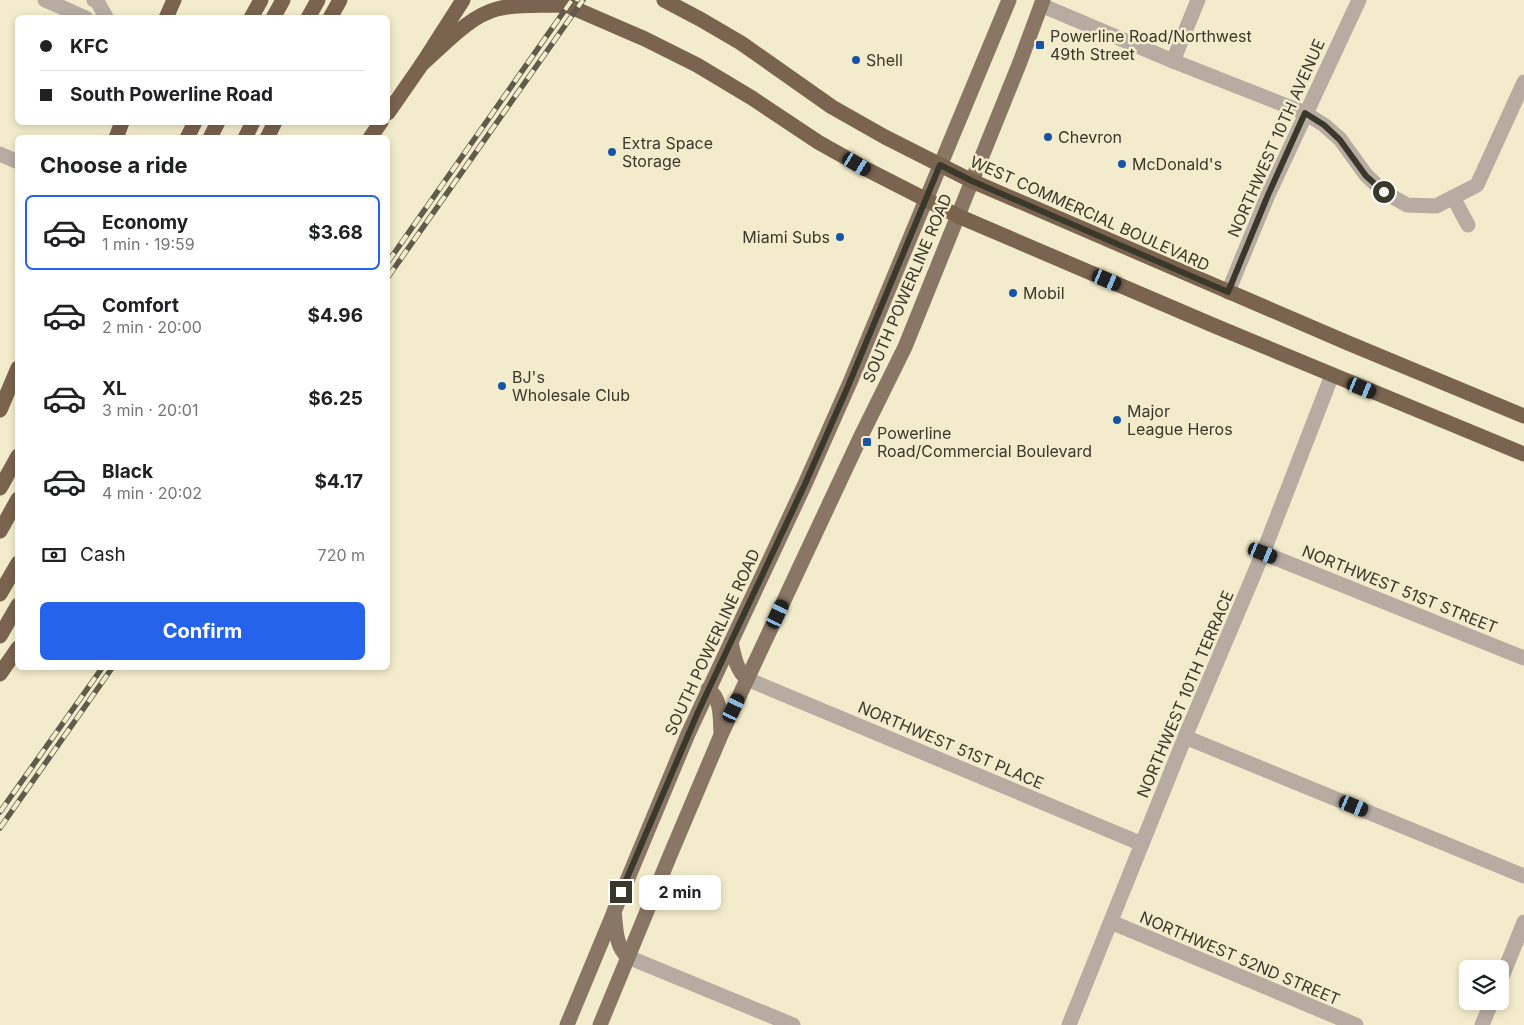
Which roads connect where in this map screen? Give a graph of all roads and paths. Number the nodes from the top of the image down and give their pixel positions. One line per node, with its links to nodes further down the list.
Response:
1 (45, 0): 15 (street)
2 (94, 0): 16 (street)
3 (174, 0): 17 (highway)
4 (261, 0): 18 (highway)
5 (283, 0): 19 (highway)
6 (318, 0): 20 (highway)
7 (340, 0): 21 (highway)
8 (463, 0): 23 (highway)
9 (664, 0): 29 (highway, WEST COMMERCIAL BOULEVARD)
10 (1009, 0): 29 (main road, SOUTH POWERLINE ROAD)
11 (1198, 0): 22 (street)
12 (1359, 0): 26 (street, NORTHWEST 10TH AVENUE)
13 (562, 3): 23 (highway); 32 (highway)
14 (1042, 3): 22 (street); 30 (main road, SOUTH POWERLINE ROAD)
15 (79, 15)
16 (105, 15)
17 (167, 15)
18 (253, 15)
19 (275, 15)
20 (310, 15)
21 (332, 15)
22 (1173, 61): 26 (street)
23 (422, 64): 25 (highway)
24 (1524, 82): 31 (street)
25 (390, 110)
26 (1305, 113): 31 (street); 35 (street, NORTHWEST 10TH AVENUE)
27 (0, 154): 28 (street)
28 (15, 161)
29 (940, 165): 30 (highway, WEST COMMERCIAL BOULEVARD); 32 (main road, SOUTH POWERLINE ROAD)
30 (972, 181): 33 (main road, SOUTH POWERLINE ROAD); 35 (highway, WEST COMMERCIAL BOULEVARD)
31 (1453, 197): 34 (street)
32 (925, 200): 33 (highway); 52 (main road, SOUTH POWERLINE ROAD)
33 (958, 216): 37 (highway); 56 (main road, SOUTH POWERLINE ROAD)
34 (1468, 225)
35 (1228, 292): 39 (highway, WEST COMMERCIAL BOULEVARD)
36 (15, 375): 38 (highway)
37 (1332, 375): 40 (highway); 47 (street, NORTHWEST 10TH TERRACE)
38 (0, 410)
39 (1524, 416)
40 (1448, 423): 41 (highway); 42 (highway)
41 (1524, 444)
42 (1524, 454)
43 (15, 461): 44 (highway)
44 (0, 488)
45 (15, 504): 46 (highway)
46 (0, 531)
47 (1263, 553): 54 (street, NORTHWEST 51ST STREET); 59 (street, NORTHWEST 10TH TERRACE)
48 (15, 567): 49 (highway)
49 (0, 594)
50 (15, 610): 51 (highway)
51 (0, 636)
52 (731, 642): 56 (main road); 57 (main road, SOUTH POWERLINE ROAD)
53 (15, 652): 55 (highway)
54 (1524, 658)
55 (0, 674)
56 (748, 679): 58 (main road, SOUTH POWERLINE ROAD); 60 (street, NORTHWEST 51ST PLACE)
57 (708, 689): 58 (main road); 62 (main road, SOUTH POWERLINE ROAD)
58 (721, 735): 65 (main road, SOUTH POWERLINE ROAD)
59 (1186, 737): 60 (street, NORTHWEST 10TH TERRACE); 61 (street)
60 (1142, 844): 63 (street, NORTHWEST 10TH TERRACE)
61 (1524, 876)
62 (614, 910): 65 (main road); 68 (main road, SOUTH POWERLINE ROAD)
63 (1111, 922): 71 (street, NORTHWEST 10TH TERRACE); 72 (street, NORTHWEST 52ND STREET)
64 (1524, 922): 66 (street)
65 (628, 957): 69 (main road, SOUTH POWERLINE ROAD); 70 (street)
66 (1509, 960)
67 (1488, 1010): 73 (street)
68 (567, 1025)
69 (600, 1025)
70 (793, 1025)
71 (1069, 1025)
72 (1356, 1025)
73 (1482, 1025)

